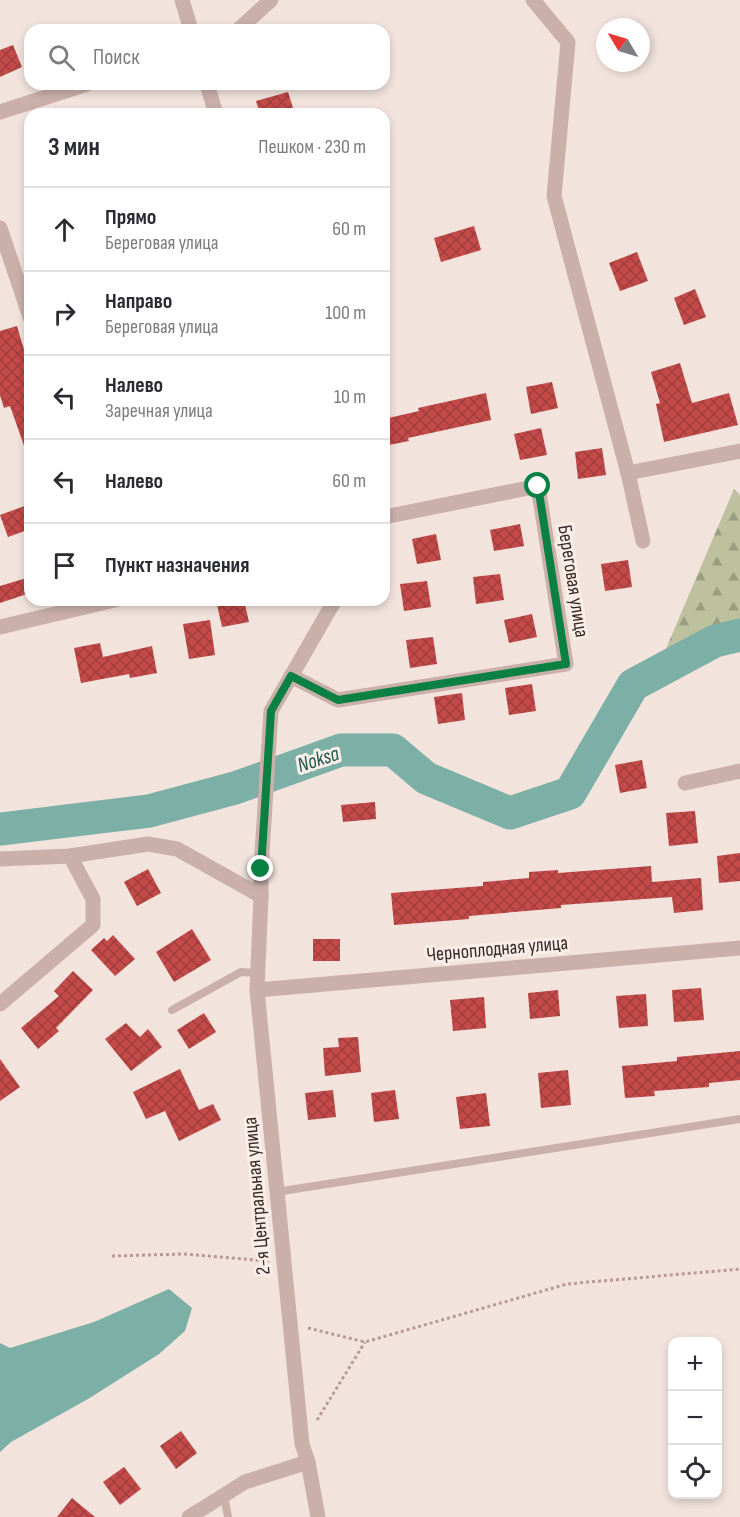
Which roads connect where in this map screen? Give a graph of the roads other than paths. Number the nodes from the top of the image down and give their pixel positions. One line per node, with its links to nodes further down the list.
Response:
1 (182, 0): 4 (street)
2 (271, 0): 5 (street)
3 (534, 0): 13 (street)
4 (189, 24)
5 (245, 24)
6 (68, 90): 9 (street)
7 (209, 90): 8 (street)
8 (214, 108)
9 (0, 112)
10 (0, 228): 11 (street)
11 (24, 299)
12 (740, 451): 13 (street)
13 (628, 473): 15 (street)
14 (390, 516): 19 (street, Береговая улица)
15 (643, 541)
16 (89, 606): 18 (street)
17 (332, 606): 19 (street)
18 (0, 627)
19 (291, 676): 24 (street, 2-я Центральная улица)
20 (740, 771): 21 (street)
21 (685, 783)
22 (70, 856): 23 (street); 24 (street); 28 (street)
23 (0, 859)
24 (261, 896): 26 (street, 2-я Центральная улица)
25 (740, 948): 27 (street, Черноплодная улица)
26 (258, 972): 27 (street, 2-я Центральная улица); 29 (lane)
27 (257, 990): 31 (street, 2-я Центральная улица)
28 (0, 1004)
29 (172, 1010)
30 (740, 1119): 31 (lane)
31 (276, 1192): 32 (street, 2-я Центральная улица)
32 (308, 1462): 33 (street); 36 (street, 2-я Центральная улица)
33 (224, 1496): 34 (street); 35 (lane)
34 (189, 1517)
35 (228, 1517)
36 (318, 1517)

